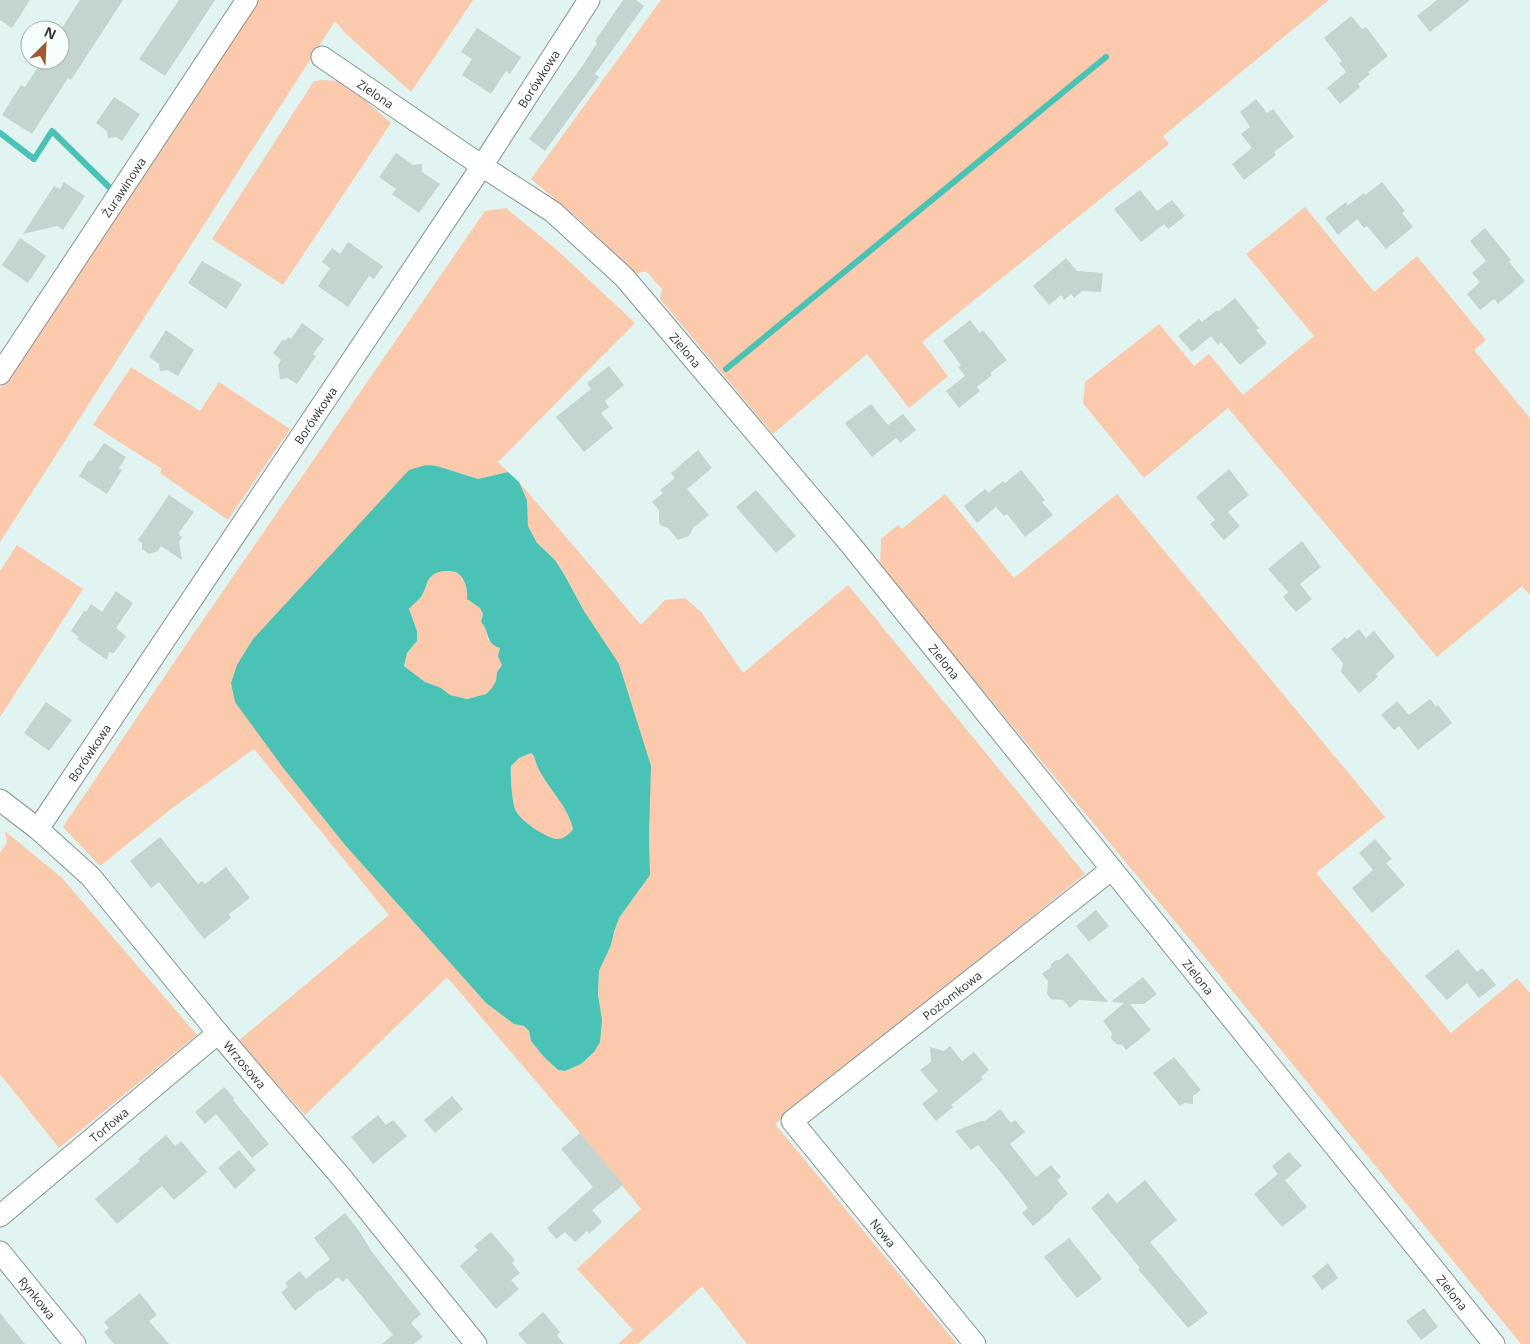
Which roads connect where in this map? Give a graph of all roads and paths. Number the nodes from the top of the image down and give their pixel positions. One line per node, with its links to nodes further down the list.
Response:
1 (247, 0): 5 (street, Żurawinowa)
2 (589, 0): 4 (street, Borówkowa)
3 (322, 57): 4 (street, Zielona)
4 (482, 166): 7 (street, Borówkowa); 8 (street, Zielona)
5 (0, 374)
6 (0, 800): 7 (street, Wrzosowa)
7 (38, 829): 9 (street, Wrzosowa)
8 (1112, 869): 10 (street, Poziomkowa); 16 (street, Zielona)
9 (218, 1033): 11 (street, Torfowa); 14 (street, Wrzosowa)
10 (792, 1121): 15 (street, Nowa)
11 (0, 1216)
12 (0, 1252): 13 (street, Rynkowa)
13 (75, 1344)
14 (476, 1344)
15 (975, 1344)
16 (1494, 1344)

